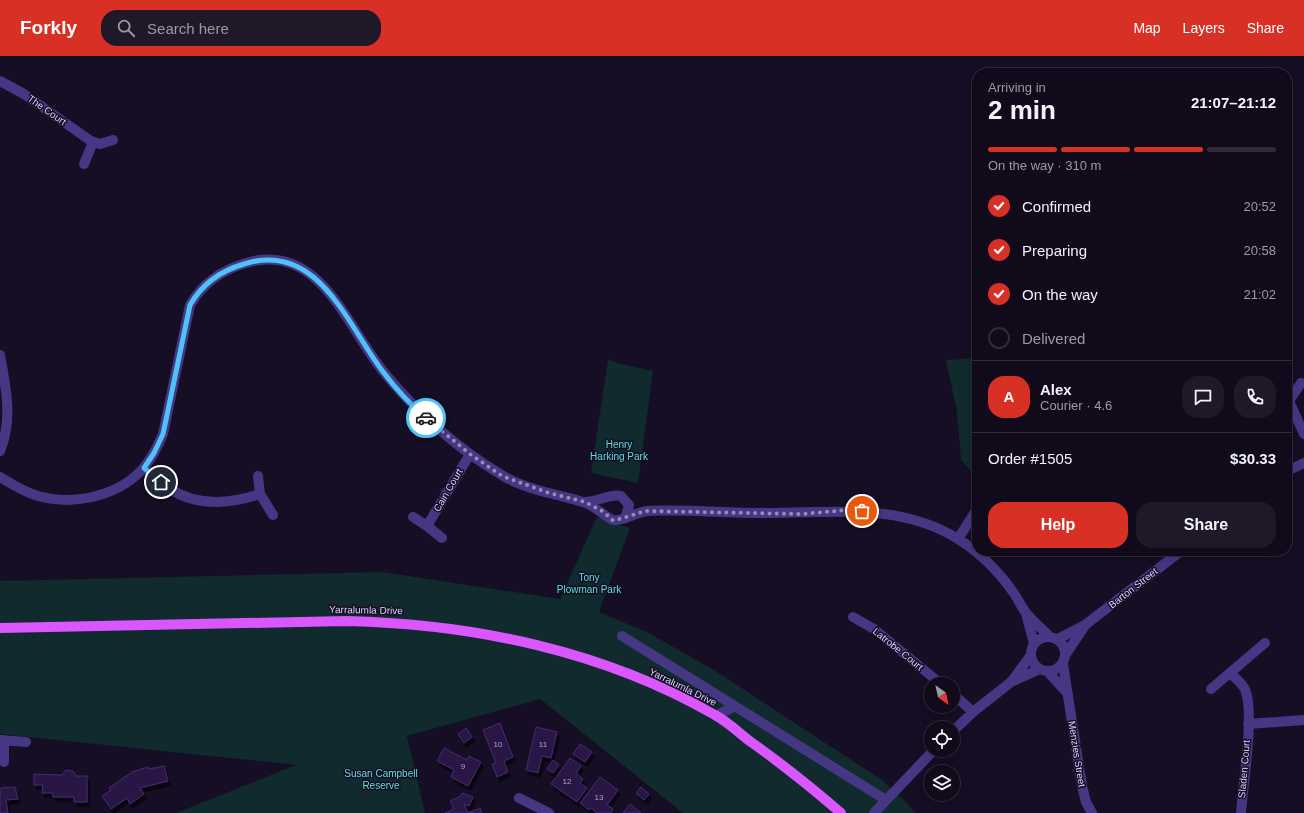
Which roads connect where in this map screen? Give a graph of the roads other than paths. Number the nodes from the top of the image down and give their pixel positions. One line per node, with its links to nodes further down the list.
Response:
1 (0, 81): 3 (street, The Court)
2 (113, 140): 3 (street)
3 (93, 142): 4 (street)
4 (84, 164)
5 (0, 355): 10 (street)
6 (1301, 383): 7 (street)
7 (1292, 395)
8 (1292, 409): 9 (street)
9 (1304, 434)
10 (0, 450)
11 (470, 454): 13 (street); 20 (street); 27 (street, Cain Court)
12 (1304, 463): 14 (street)
13 (144, 468): 16 (street); 17 (street)
14 (1292, 468)
15 (258, 476): 17 (street)
16 (0, 477)
17 (260, 494): 23 (street)
18 (606, 499): 19 (street); 20 (street); 22 (street)
19 (627, 501): 21 (street); 25 (street)
20 (585, 502): 22 (street)
21 (646, 511): 25 (street); 29 (street)
22 (604, 512): 25 (street)
23 (273, 515)
24 (972, 515): 29 (street)
25 (626, 516)
26 (413, 517): 27 (street)
27 (427, 526): 28 (street)
28 (442, 538)
29 (958, 539): 30 (street)
30 (972, 550)
31 (980, 556): 33 (street)
32 (1175, 556): 35 (street, Barton Street)
33 (1025, 612): 38 (street); 40 (street)
34 (853, 617): 45 (street, Latrobe Court)
35 (1085, 625): 38 (street, Barton Street); 42 (street, Barton Street)
36 (0, 628): 52 (main road, Yarralumla Drive)
37 (622, 636): 50 (street, Yarralumla Drive)
38 (1053, 638): 40 (street); 42 (street)
39 (1265, 643): 44 (street)
40 (1034, 644): 41 (street)
41 (1031, 655): 43 (street); 46 (street)
42 (1064, 659): 43 (street); 48 (street, Menzies Street)
43 (1043, 670): 46 (street); 48 (street)
44 (1230, 673): 47 (street); 55 (street, Sladen Court)
45 (932, 677)
46 (1011, 682): 51 (street)
47 (1211, 689)
48 (1068, 694): 65 (street, Menzies Street)
49 (960, 700): 51 (street)
50 (735, 706): 52 (street, Yarralumla Drive); 61 (street, Yarralumla Drive)
51 (973, 712): 54 (street)
52 (716, 716): 63 (main road, Yarralumla Drive)
53 (1304, 720): 55 (street)
54 (960, 724)
55 (1248, 724): 66 (street, Sladen Court)
56 (2, 740): 57 (street); 59 (street)
57 (26, 742)
58 (927, 757): 61 (street)
59 (4, 762)
60 (519, 798): 62 (street)
61 (886, 800): 64 (street)
62 (549, 813)
63 (841, 813)
64 (874, 813)
65 (1092, 813)
66 (1241, 813)

